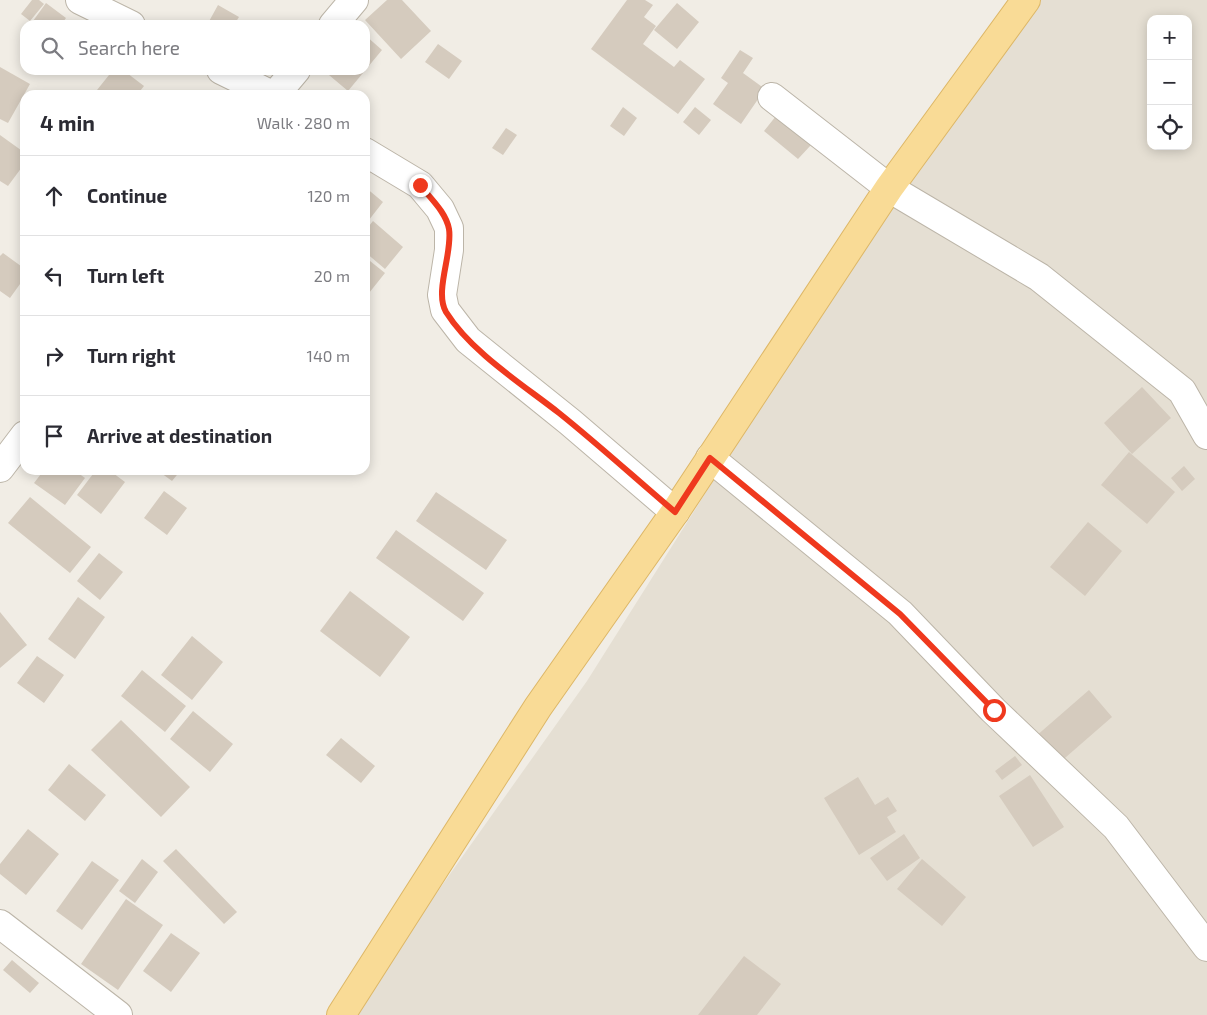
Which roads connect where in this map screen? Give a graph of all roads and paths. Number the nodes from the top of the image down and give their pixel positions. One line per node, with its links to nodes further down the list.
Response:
1 (80, 0): 4 (street)
2 (354, 0): 5 (street)
3 (1026, 0): 12 (main road)
4 (121, 20)
5 (338, 20)
6 (232, 75): 8 (street)
7 (292, 75): 9 (street)
8 (263, 90)
9 (278, 90)
10 (772, 97): 12 (street)
11 (370, 155): 17 (street)
12 (888, 188): 13 (street); 15 (main road)
13 (1207, 435)
14 (20, 442): 16 (street)
15 (710, 458): 17 (main road); 19 (street)
16 (0, 468)
17 (675, 512): 21 (main road)
18 (0, 924): 20 (street)
19 (1207, 947)
20 (118, 1015)
21 (340, 1015)

